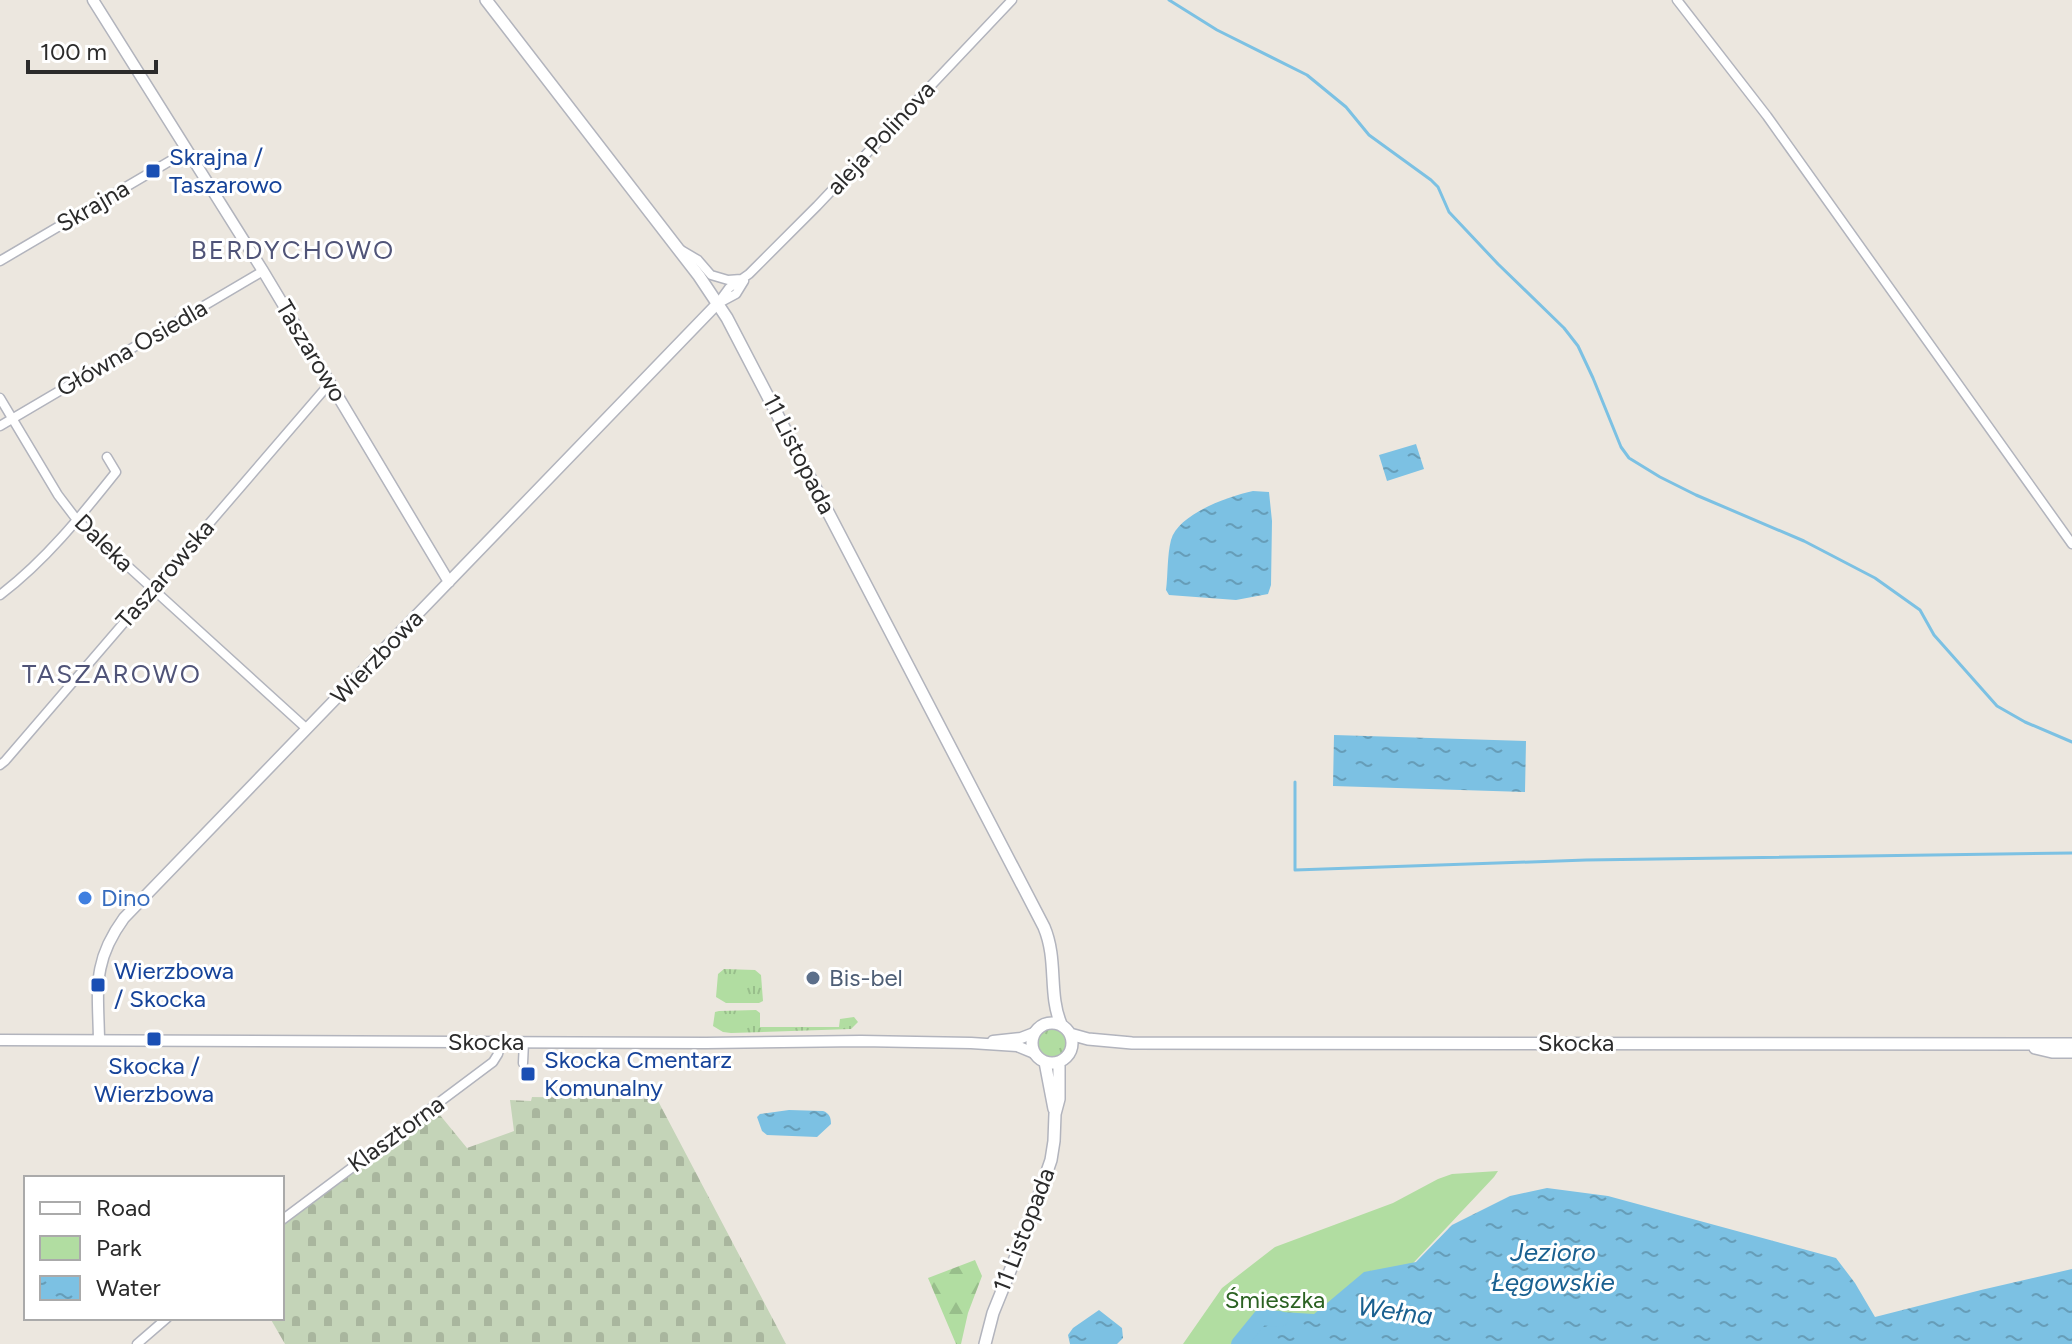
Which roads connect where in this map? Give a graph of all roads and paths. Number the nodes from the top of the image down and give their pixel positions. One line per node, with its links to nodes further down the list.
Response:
1 (93, 0): 5 (street, Taszarowo)
2 (486, 0): 6 (main road, 11 Listopada)
3 (1012, 0): 9 (street, aleja Polinova)
4 (1677, 0): 17 (street)
5 (187, 151): 7 (street, Skrajna); 8 (street, Taszarowo)
6 (677, 248): 9 (street); 10 (main road, 11 Listopada)
7 (0, 261)
8 (263, 271): 11 (street, Taszarowo); 13 (street, Główna Osiedla)
9 (745, 276): 10 (street, aleja Polinova)
10 (718, 303): 18 (street, Wierzbowa); 23 (main road, 11 Listopada)
11 (330, 383): 18 (street, Taszarowo); 19 (street, Taszarowska)
12 (0, 398): 13 (street, Daleka)
13 (12, 419): 14 (street, Główna Osiedla); 16 (street, Daleka)
14 (0, 426)
15 (107, 457): 16 (street)
16 (77, 520): 19 (street, Daleka); 20 (street)
17 (2072, 544)
18 (449, 582): 21 (street, Wierzbowa)
19 (152, 589): 21 (street, Daleka); 22 (street, Taszarowska)
20 (0, 595)
21 (307, 729): 27 (street, Wierzbowa)
22 (0, 765)
23 (1050, 947): 24 (main road, 11 Listopada); 25 (main road, 11 Listopada)
24 (1061, 1024): 25 (main road); 26 (main road)
25 (1038, 1028): 31 (street, Skocka); 36 (main road)
26 (1070, 1034): 32 (main road, Skocka); 37 (main road)
27 (99, 1039): 28 (street, Skocka); 29 (street, Skocka)
28 (0, 1040)
29 (501, 1042): 30 (street, Skocka); 42 (street, Klasztorna)
30 (524, 1042): 31 (street, Skocka); 40 (street)
31 (971, 1043): 36 (street, Skocka)
32 (1132, 1043): 33 (main road, Skocka); 37 (main road, Skocka)
33 (2019, 1044): 34 (main road); 35 (main road)
34 (2072, 1044)
35 (2072, 1052)
36 (1034, 1053): 38 (main road)
37 (1070, 1053): 39 (main road)
38 (1045, 1062): 39 (main road); 41 (main road, 11 Listopada)
39 (1059, 1062): 41 (main road, 11 Listopada)
40 (523, 1063)
41 (1055, 1114): 45 (main road, 11 Listopada)
42 (284, 1219)
43 (165, 1320): 44 (street)
44 (137, 1344)
45 (985, 1344)

